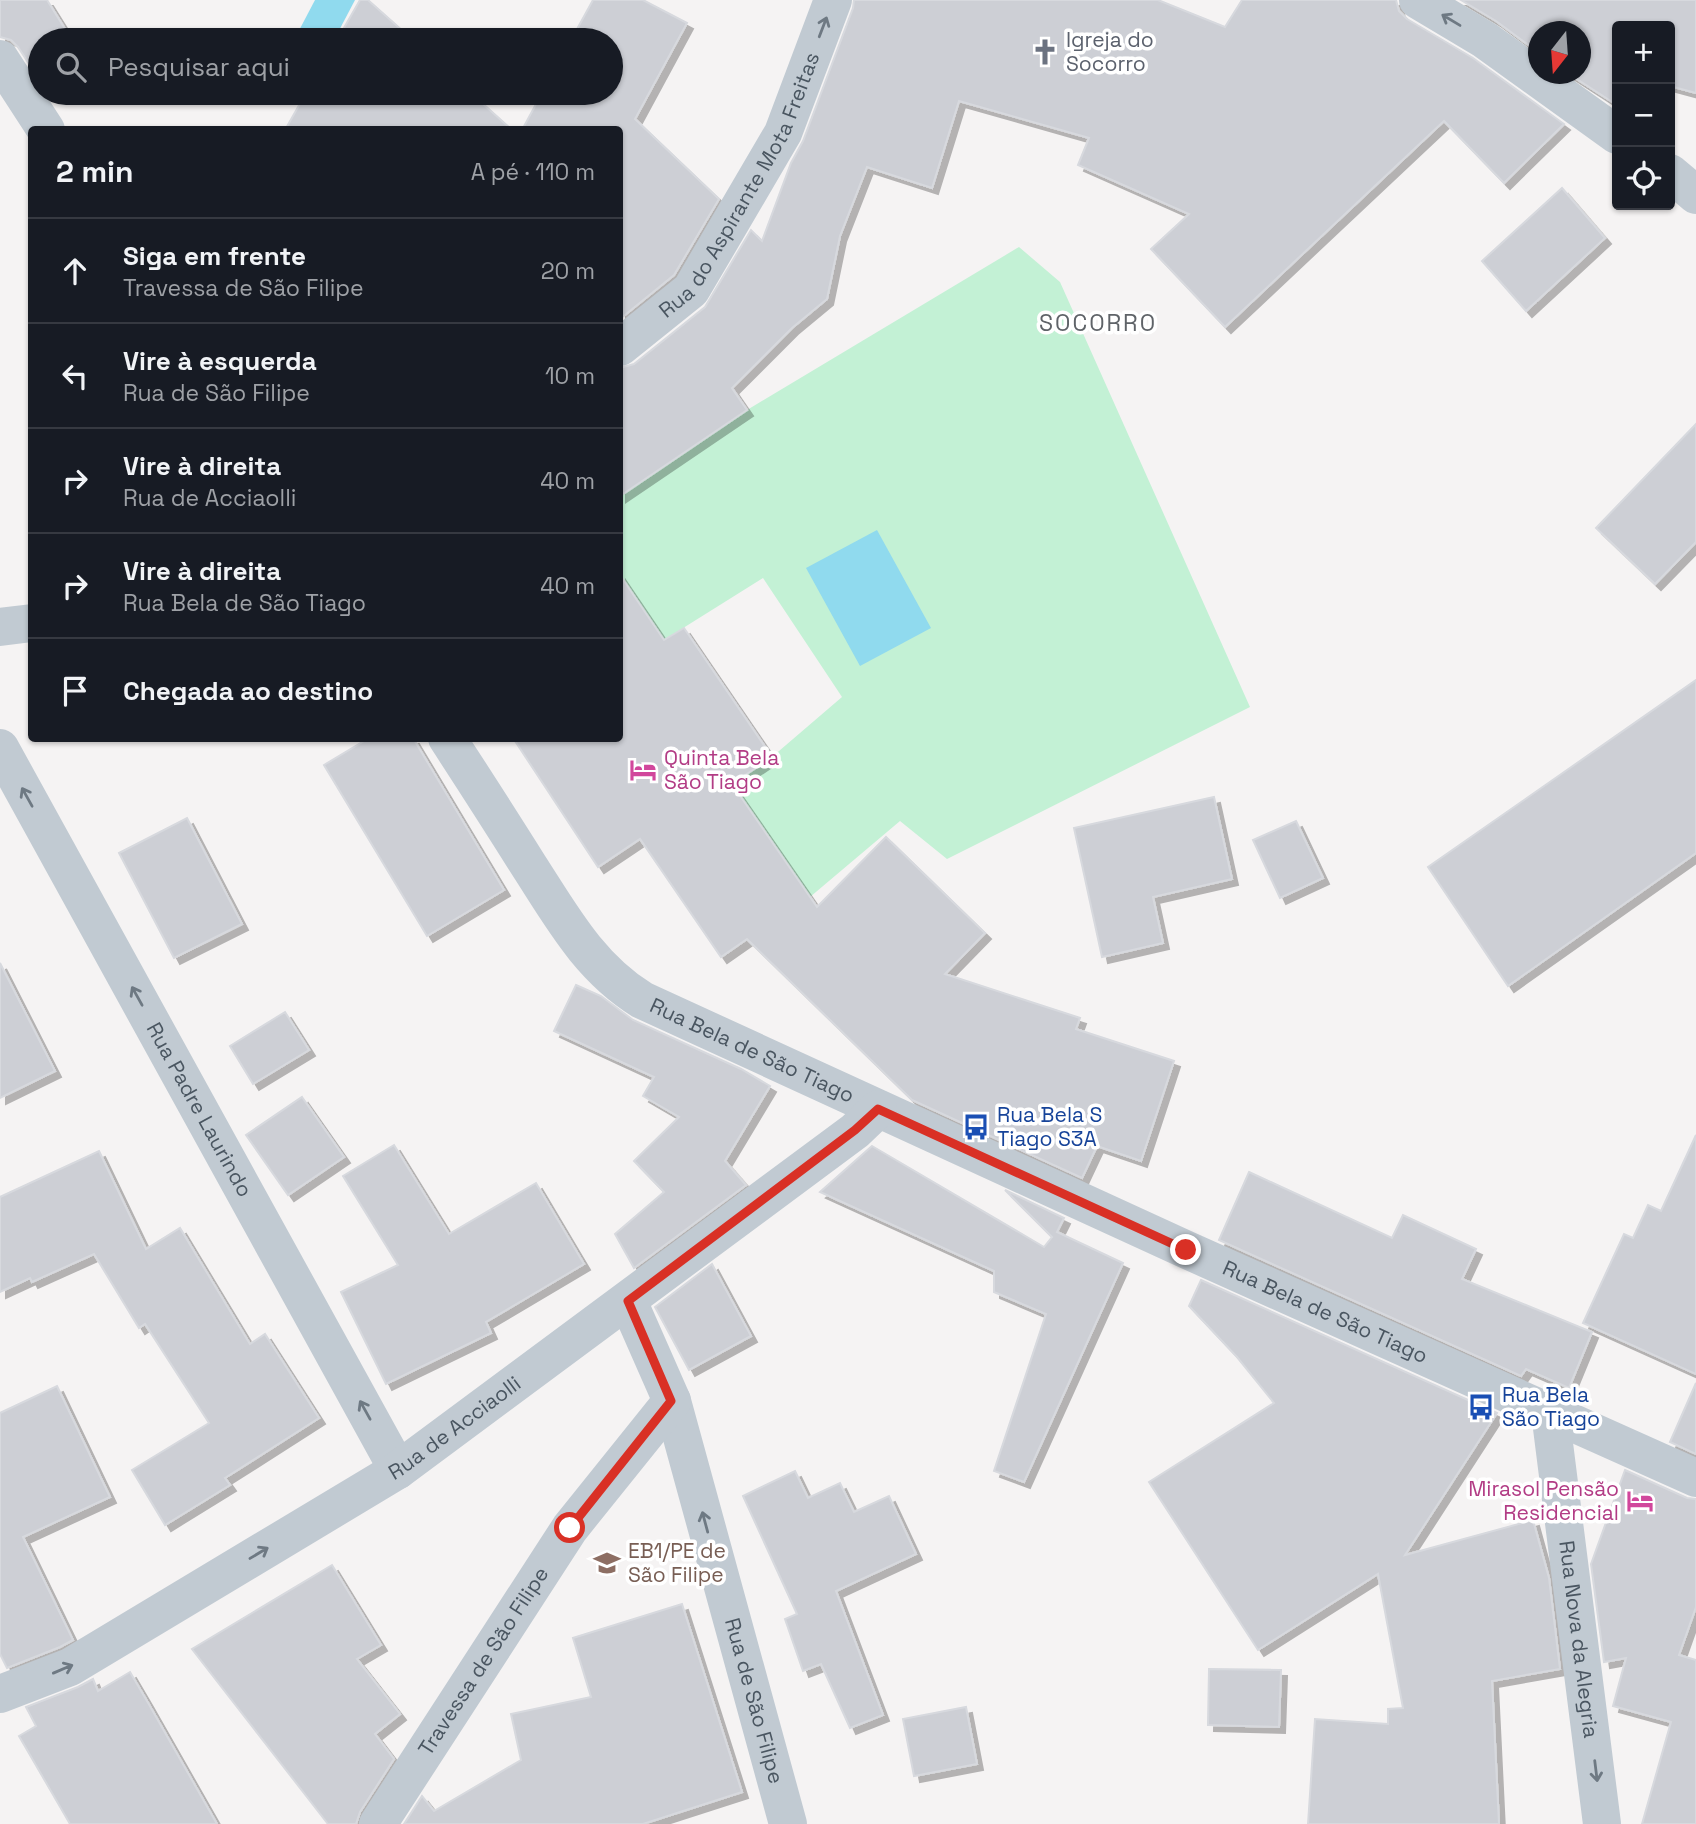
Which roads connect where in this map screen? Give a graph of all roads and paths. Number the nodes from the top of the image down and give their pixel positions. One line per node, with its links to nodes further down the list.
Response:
1 (833, 0): 10 (street, Rua do Aspirante Mota Freitas, one-way to 1)
2 (1418, 0): 7 (street, one-way to 2)
3 (0, 59): 4 (street)
4 (28, 102)
5 (30, 105): 6 (street)
6 (43, 126)
7 (1612, 131)
8 (1675, 177): 9 (street)
9 (1696, 195)
10 (623, 346)
11 (28, 624): 12 (street)
12 (0, 627)
13 (450, 742): 15 (street, Rua Bela de São Tiago)
14 (0, 748): 19 (street, Rua Padre Laurindo, one-way to 14)
15 (878, 1109): 16 (street, Rua de Acciaolli); 18 (street, Rua Bela de São Tiago)
16 (628, 1301): 17 (street, Rua de São Filipe); 19 (street, Rua de Acciaolli)
17 (671, 1401): 22 (street, Travessa de São Filipe); 23 (street, Rua de São Filipe, one-way to 17)
18 (1550, 1412): 20 (street, Rua Bela de São Tiago); 24 (street, Rua Nova da Alegria, one-way to 24)
19 (397, 1470): 21 (street, Rua de Acciaolli, one-way to 19)
20 (1696, 1478)
21 (0, 1694)
22 (377, 1824)
23 (788, 1824)
24 (1602, 1824)

